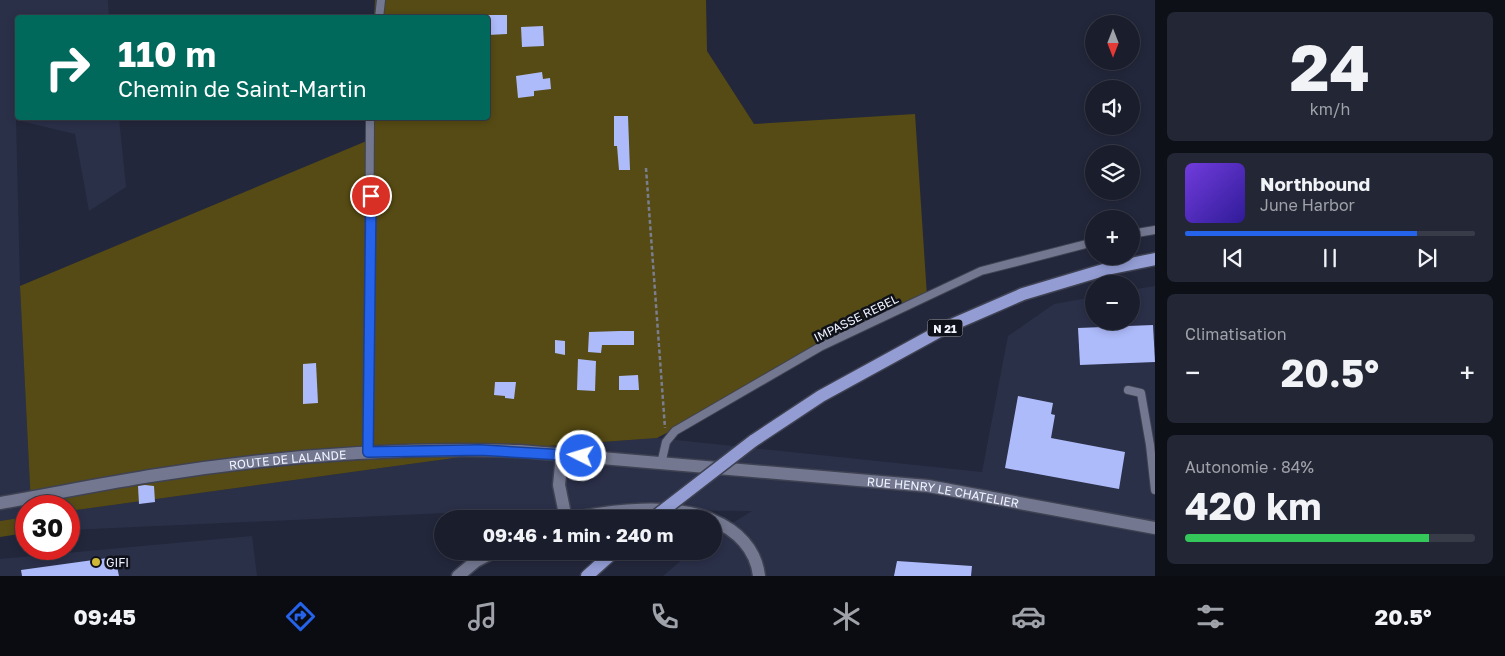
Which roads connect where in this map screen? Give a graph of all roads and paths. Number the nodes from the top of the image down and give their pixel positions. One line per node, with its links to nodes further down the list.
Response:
1 (381, 0): 2 (lane)
2 (379, 15)
3 (370, 120): 11 (lane)
4 (646, 168): 10 (path)
5 (1155, 230): 6 (lane)
6 (1140, 232)
7 (1085, 244): 10 (lane, IMPASSE REBEL)
8 (1155, 259): 18 (main road, N 21, bridge)
9 (1128, 390): 15 (lane)
10 (666, 442): 13 (lane)
11 (368, 452): 12 (street, ROUTE DE LALANDE); 16 (street, ROUTE DE LALANDE)
12 (562, 455): 13 (street, ROUTE DE LALANDE); 17 (street)
13 (661, 464): 14 (street, ROUTE DE LALANDE)
14 (729, 471): 20 (street, RUE HENRY LE CHATELIER)
15 (1155, 490)
16 (0, 503)
17 (564, 510)
18 (664, 510)
19 (722, 524): 25 (street)
20 (1155, 528)
21 (478, 560): 23 (street)
22 (605, 560): 24 (main road)
23 (458, 576)
24 (587, 576)
25 (759, 576)

